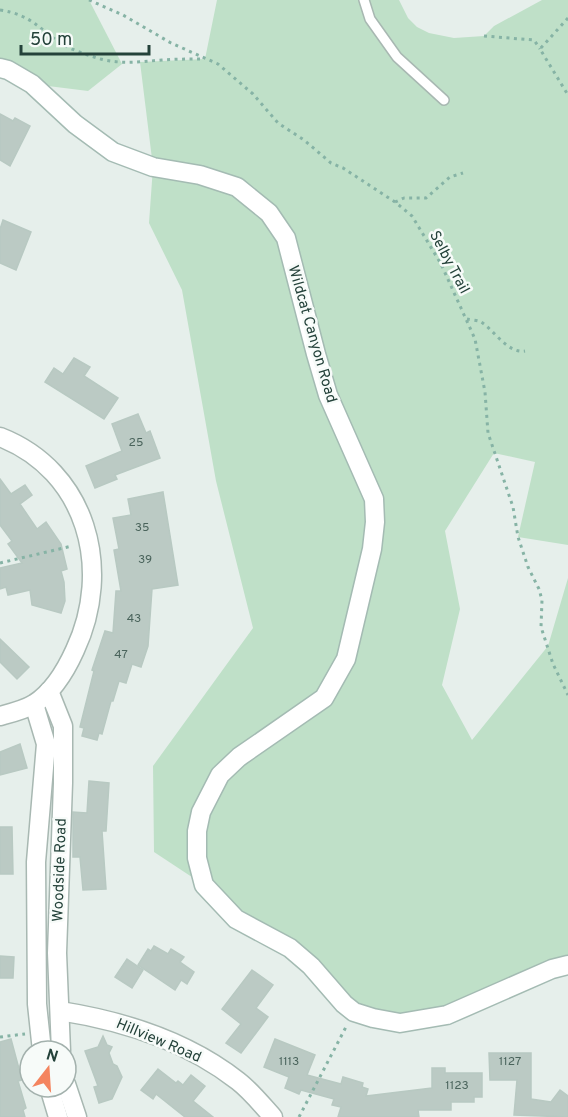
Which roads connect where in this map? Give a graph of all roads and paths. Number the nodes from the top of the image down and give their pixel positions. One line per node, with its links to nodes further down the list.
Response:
1 (89, 0): 7 (path, Selby Trail)
2 (364, 0): 10 (lane)
3 (0, 10): 7 (path)
4 (568, 18): 6 (path)
5 (483, 36): 6 (path)
6 (540, 49): 9 (path)
7 (205, 59): 12 (path, Selby Trail)
8 (0, 68): 24 (street, Wildcat Canyon Road)
9 (568, 95)
10 (444, 100)
11 (463, 173): 12 (path)
12 (395, 202): 13 (path, Selby Trail)
13 (466, 319): 14 (path); 19 (path, Selby Trail)
14 (525, 351)
15 (0, 437): 16 (street)
16 (88, 542): 17 (path); 18 (street)
17 (0, 563)
18 (49, 691): 20 (street); 23 (street, Woodside Road)
19 (568, 695)
20 (34, 704): 21 (street); 27 (street, Woodside Road)
21 (0, 716)
22 (568, 965): 24 (street)
23 (60, 1011): 28 (street, Woodside Road); 33 (street, Hillview Road)
24 (354, 1012): 34 (path)
25 (14, 1035): 26 (path)
26 (0, 1037)
27 (41, 1039)
28 (61, 1039)
29 (53, 1099): 31 (street)
30 (71, 1099): 32 (street)
31 (58, 1117)
32 (77, 1117)
33 (273, 1117)
34 (299, 1117)

